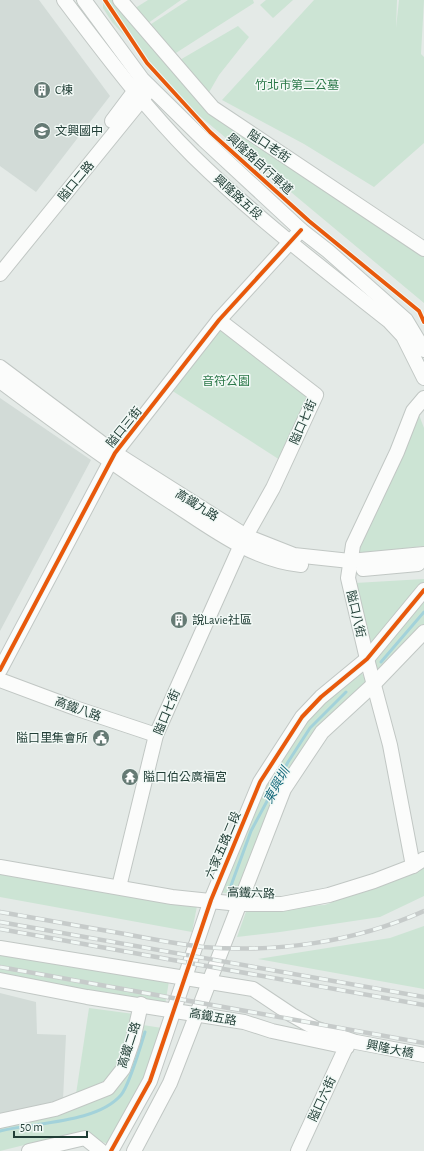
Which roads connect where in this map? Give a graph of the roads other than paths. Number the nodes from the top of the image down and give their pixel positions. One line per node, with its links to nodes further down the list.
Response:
1 (64, 0): 5 (street, 興隆路五段)
2 (84, 0): 4 (street, 興隆路五段)
3 (120, 0): 8 (street, 隘口老街)
4 (147, 83): 5 (street, 隘口二路); 6 (street, 興隆路五段)
5 (138, 96): 7 (street, 興隆路五段); 9 (street, 隘口二路); 10 (street, 隘口二路)
6 (301, 230): 7 (street, 隘口三街); 12 (street, 興隆路五段)
7 (290, 244): 11 (street, 隘口三街); 14 (street, 興隆路五段)
8 (424, 249)
9 (0, 260)
10 (0, 274)
11 (219, 320): 17 (street, 隘口三街); 18 (street, 隘口七街)
12 (424, 350)
13 (0, 366): 17 (street, 高鐵九路)
14 (424, 378)
15 (0, 381): 17 (street, 高鐵九路)
16 (424, 398): 21 (street, 隘口八街)
17 (112, 457): 18 (street, 高鐵九路); 25 (street, 隘口三街)
18 (243, 541): 21 (street, 高鐵九路); 28 (street, 隘口七街)
19 (424, 554): 21 (street, 高鐵九路)
20 (424, 563): 21 (street, 高鐵九路)
21 (349, 566): 24 (street, 隘口八街)
22 (424, 590): 24 (street, 六家五路二段)
23 (424, 632): 27 (street)
24 (367, 660): 27 (street, 隘口八街); 32 (street, 六家五路二段)
25 (0, 670)
26 (0, 680): 28 (street, 高鐵八路)
27 (373, 685): 29 (street, 隘口八街); 33 (street)
28 (156, 735): 31 (street, 隘口七街)
29 (418, 863): 33 (street, 高鐵六路)
30 (0, 867): 31 (street, 高鐵六路)
31 (119, 887): 32 (street, 高鐵六路)
32 (211, 900): 33 (street, 高鐵六路); 35 (street, 六家五路二段)
33 (239, 904): 37 (street)
34 (0, 948): 35 (street, 高鐵五路)
35 (184, 977): 37 (street, 高鐵五路); 39 (street, 六家五路二段)
36 (0, 980): 38 (street, 高鐵五路)
37 (209, 981): 40 (street); 41 (street, 高鐵五路)
38 (141, 1004): 39 (street, 高鐵五路); 44 (street, 高鐵二路)
39 (175, 1010): 40 (street, 高鐵五路); 47 (street, 六家五路二段)
40 (197, 1014): 41 (street, 高鐵五路); 48 (street)
41 (351, 1045): 42 (street, 興隆大橋); 43 (street, 高鐵五路); 49 (street, 隘口六街)
42 (424, 1055)
43 (424, 1062)
44 (0, 1121)
45 (29, 1151): 46 (street)
46 (101, 1151)
47 (111, 1151)
48 (134, 1151)
49 (298, 1151)

